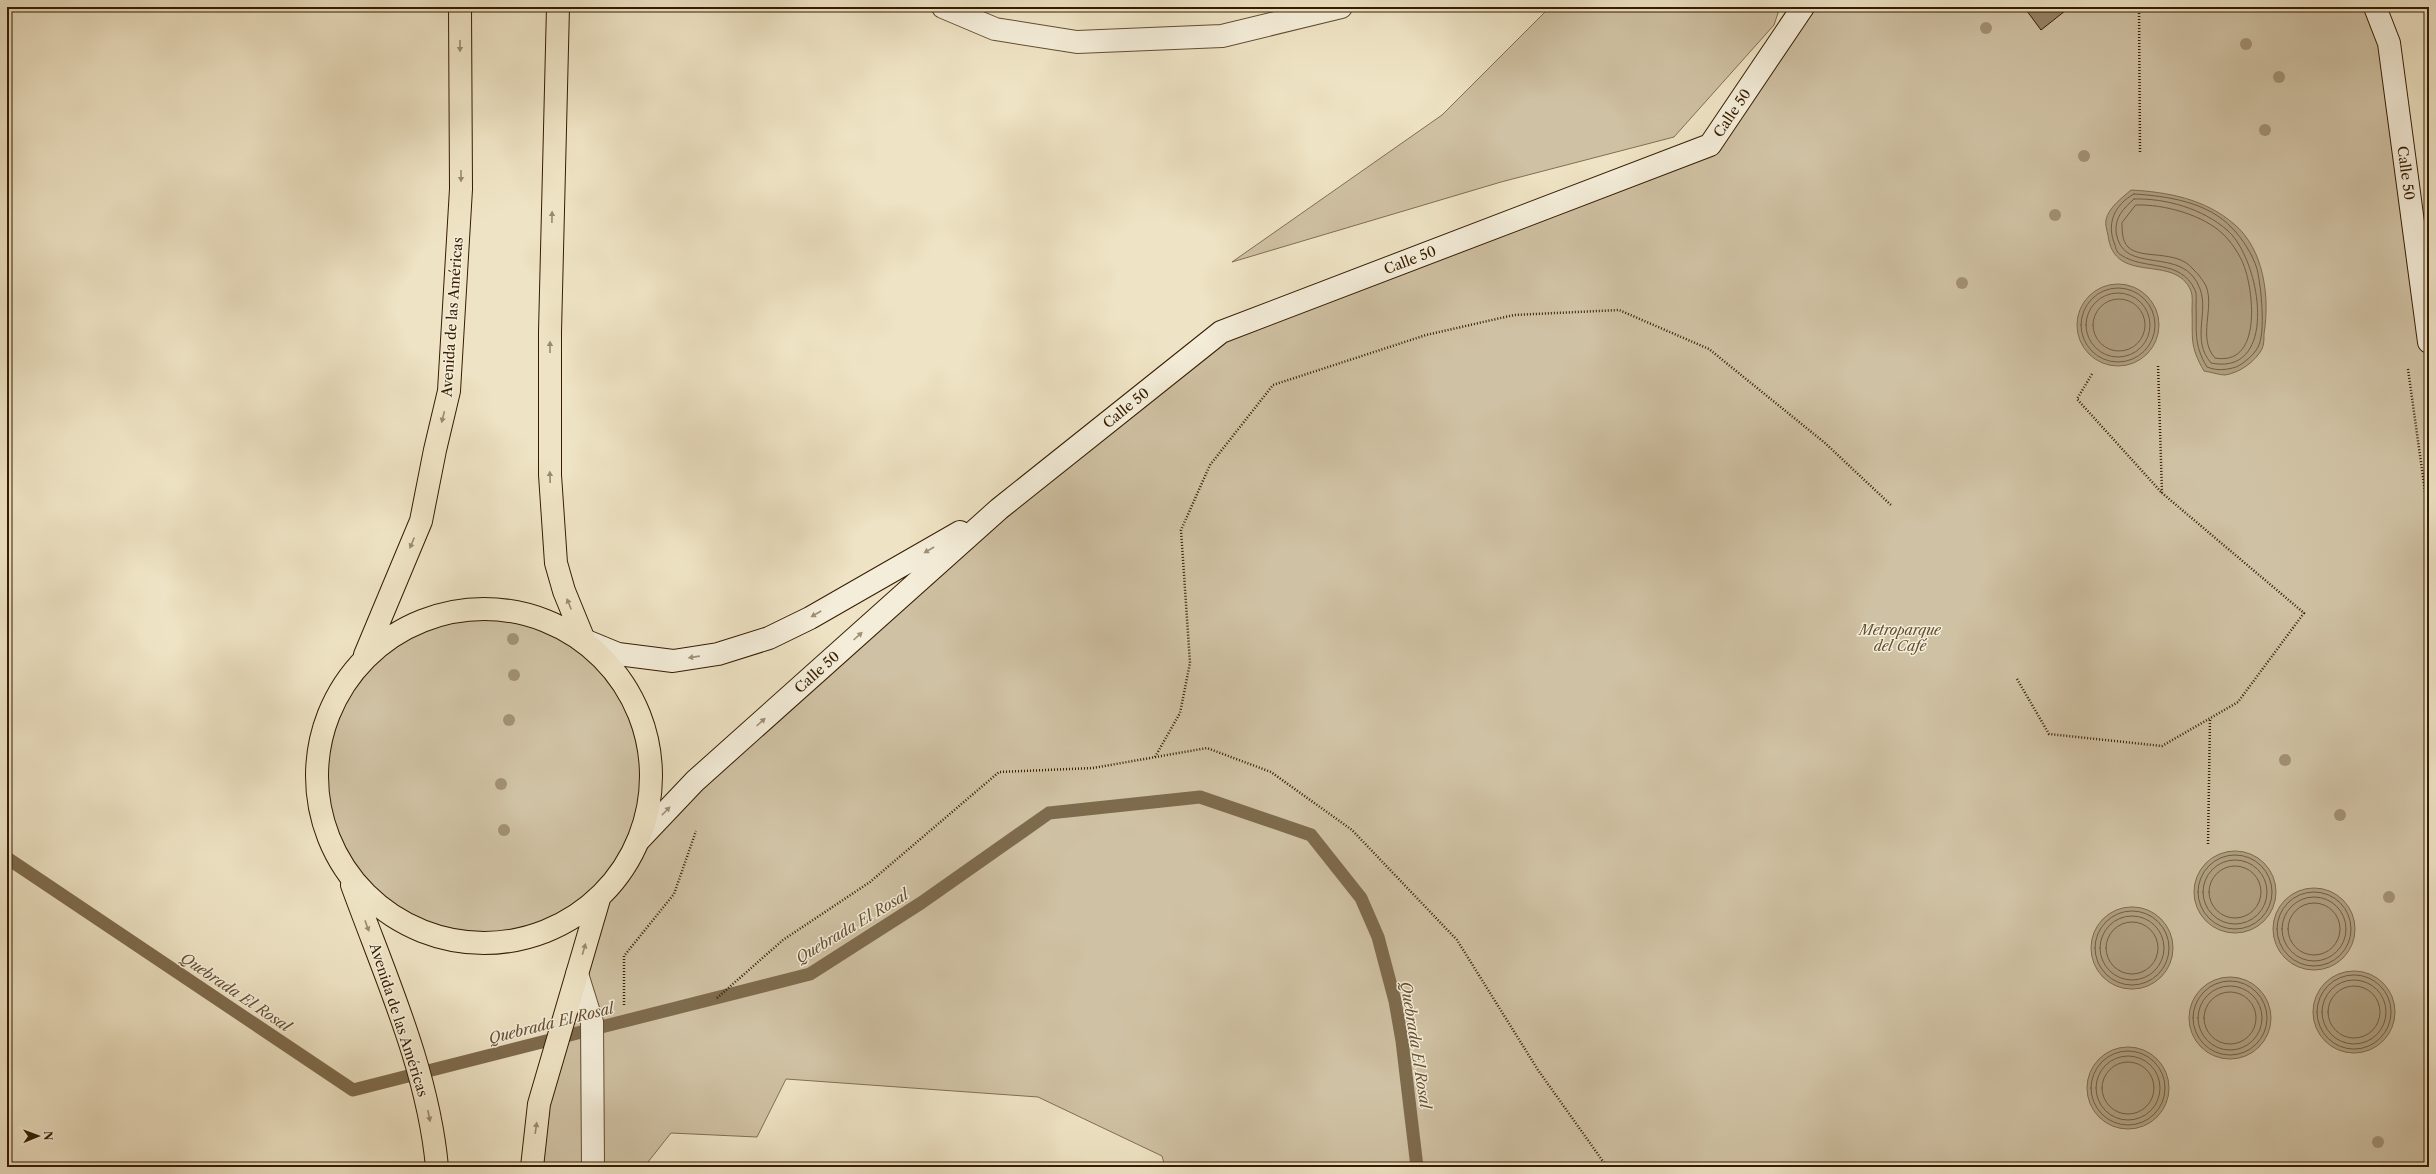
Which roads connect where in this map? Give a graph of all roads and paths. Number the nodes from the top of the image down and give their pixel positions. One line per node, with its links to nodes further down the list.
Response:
1 (460, 7): 16 (main road, Avenida de las Américas, one-way to 16)
2 (558, 7): 15 (main road, one-way to 2)
3 (943, 7): 4 (street)
4 (1341, 7)
5 (1803, 7): 14 (street, Calle 50)
6 (2140, 7): 8 (path)
7 (2375, 7): 9 (street, Calle 50)
8 (2140, 152)
9 (2429, 342)
10 (2158, 365): 12 (path)
11 (2092, 374): 12 (path)
12 (2162, 493): 18 (path)
13 (1892, 506): 19 (path)
14 (999, 509): 15 (street, Calle 50, one-way to 15); 21 (street, Calle 50, one-way to 14)
15 (584, 640): 16 (main road); 21 (main road)
16 (363, 660): 23 (main road)
17 (2017, 679): 18 (path)
18 (2210, 718): 22 (path)
19 (1154, 758): 26 (path); 31 (path)
20 (696, 830): 27 (path)
21 (639, 840): 24 (main road)
22 (2208, 844)
23 (349, 876): 24 (main road); 28 (main road, Avenida de las Américas, one-way to 28)
24 (599, 899): 25 (main road, one-way to 24)
25 (577, 974): 29 (main road, one-way to 25); 30 (street)
26 (717, 998)
27 (624, 1010)
28 (437, 1167)
29 (532, 1167)
30 (592, 1167)
31 (1607, 1167)

